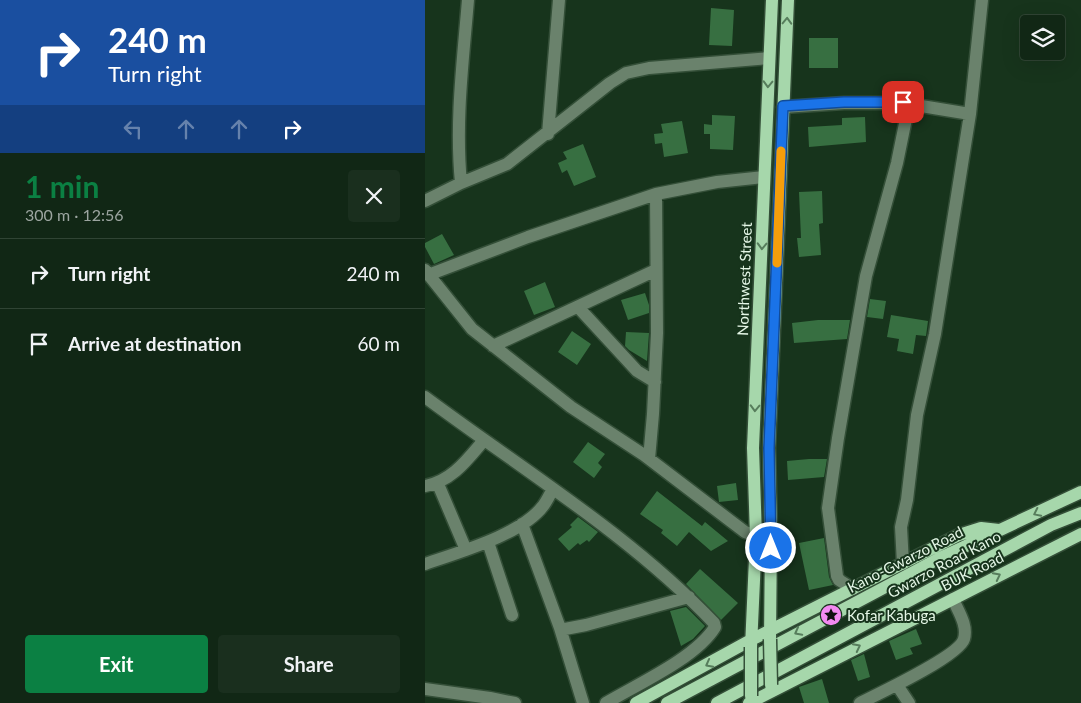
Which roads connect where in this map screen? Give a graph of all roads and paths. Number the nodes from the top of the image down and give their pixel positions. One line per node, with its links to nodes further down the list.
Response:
1 (468, 0): 12 (street)
2 (559, 0): 10 (street)
3 (772, 0): 6 (main road, Northwest Street)
4 (788, 0): 8 (main road, one-way to 4)
5 (982, 0): 9 (street)
6 (769, 58): 10 (street); 11 (main road, Northwest Street, one-way to 11)
7 (909, 104): 8 (street); 9 (street); 37 (street)
8 (783, 106): 42 (main road)
9 (969, 114): 36 (street)
10 (548, 134): 12 (street)
11 (764, 177): 13 (street); 31 (main road, Northwest Street, one-way to 31)
12 (461, 183): 14 (street)
13 (655, 194): 15 (street); 16 (street)
14 (425, 201)
15 (656, 270): 17 (street); 19 (street)
16 (427, 273): 18 (street)
17 (578, 307): 18 (street); 19 (street)
18 (493, 346): 22 (street)
19 (655, 382): 22 (street)
20 (426, 402): 21 (street)
21 (484, 440): 23 (street); 24 (street)
22 (649, 459): 31 (street)
23 (431, 485): 34 (street)
24 (553, 489): 27 (street); 38 (street)
25 (1081, 492): 29 (main road, Kano-Gwarzo Road, one-way to 29)
26 (1081, 513): 28 (main road, Gwarzo Road Kano)
27 (522, 524): 33 (street); 41 (street)
28 (1051, 525): 32 (main road); 53 (main road, Gwarzo Road Kano)
29 (999, 530): 36 (main road); 52 (main road, Kano-Gwarzo Road, one-way to 52)
30 (1081, 534): 32 (main road, BUK Road)
31 (756, 536): 43 (main road, Northwest Street)
32 (1067, 541): 39 (main road, BUK Road, one-way to 32)
33 (489, 542): 34 (street); 40 (street)
34 (466, 550): 35 (street)
35 (425, 564)
36 (903, 564): 37 (main road)
37 (853, 589): 42 (main road)
38 (689, 597): 41 (street); 50 (street)
39 (953, 599): 44 (street); 46 (main road, BUK Road, one-way to 39)
40 (512, 615)
41 (560, 628): 49 (street)
42 (769, 635): 43 (main road); 46 (main road, bridge)
43 (751, 644): 47 (main road, Northwest Street, bridge); 51 (main road, one-way to 51)
44 (897, 685): 54 (street); 55 (street)
45 (425, 689): 48 (street)
46 (772, 694): 47 (main road, BUK Road)
47 (751, 701)
48 (515, 703)
49 (583, 703)
50 (606, 703)
51 (636, 703)
52 (667, 703)
53 (717, 703)
54 (859, 703)
55 (909, 703)

